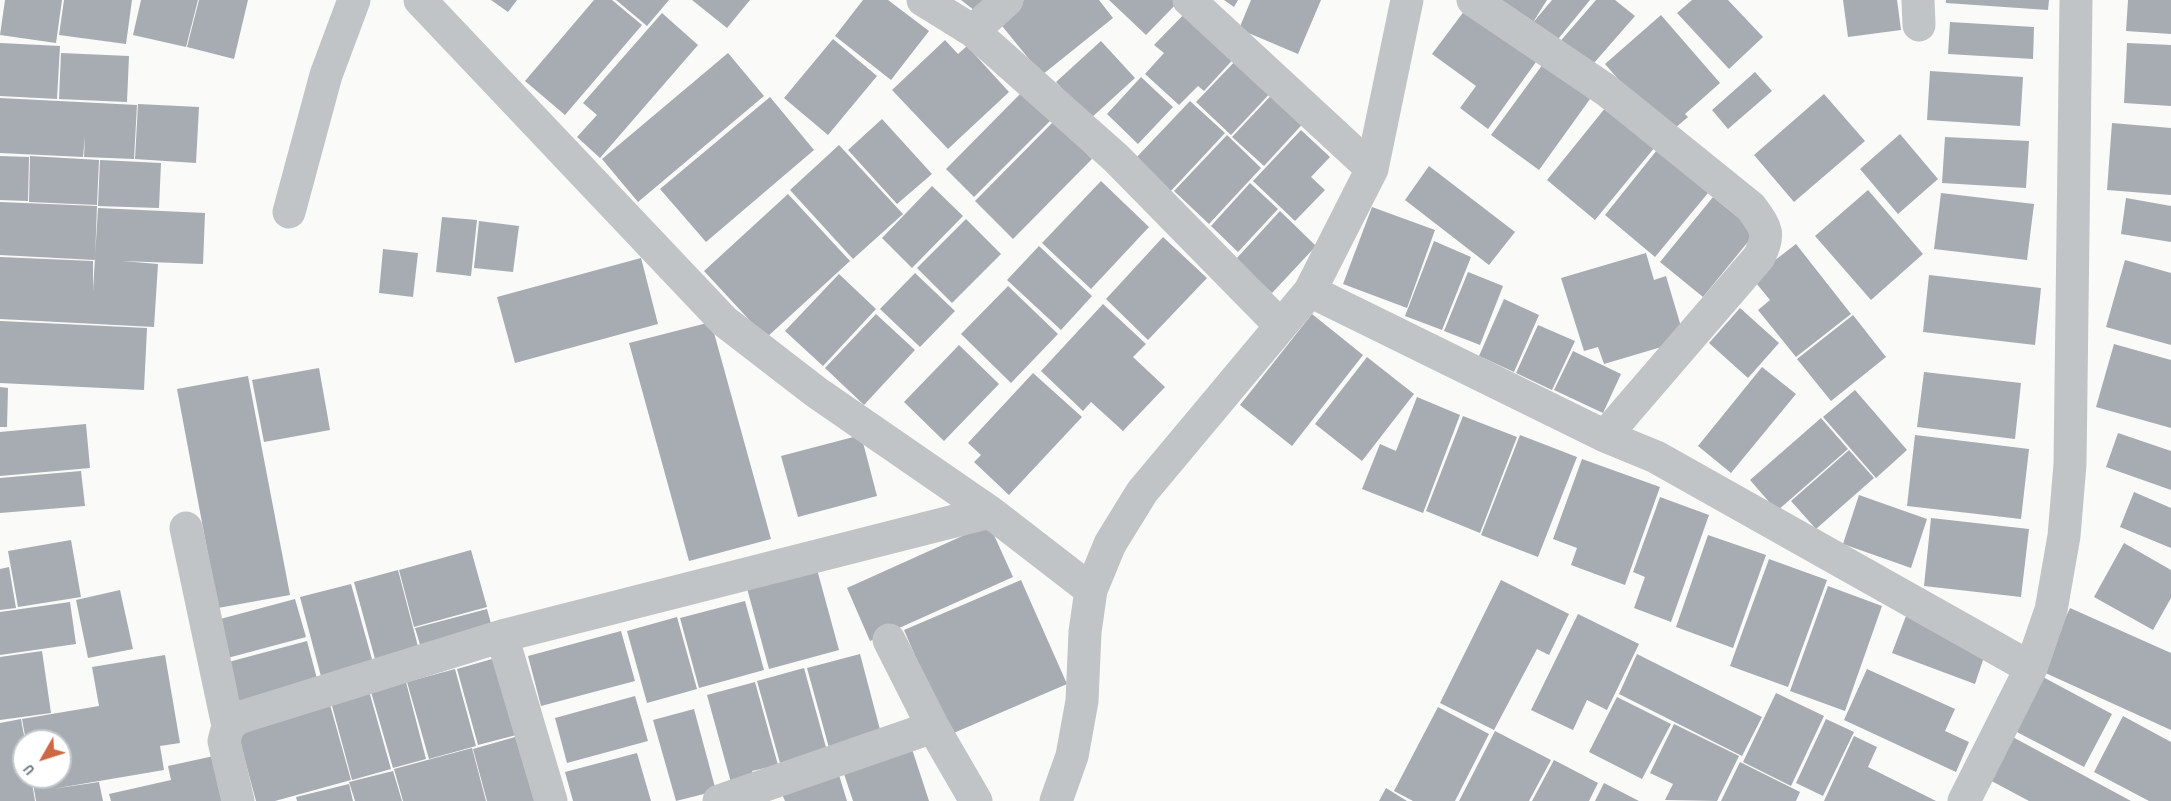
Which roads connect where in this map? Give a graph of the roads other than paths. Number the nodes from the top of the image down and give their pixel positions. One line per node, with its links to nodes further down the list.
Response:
1 (354, 0): 11 (street)
2 (420, 0): 15 (street)
3 (923, 0): 9 (street)
4 (1007, 0): 9 (street)
5 (1189, 0): 10 (street)
6 (1407, 0): 10 (street)
7 (1473, 0): 14 (street)
8 (2076, 0): 20 (street)
9 (973, 31): 13 (street)
10 (1372, 169): 12 (street)
11 (289, 212)
12 (1310, 291): 13 (street); 14 (street)
13 (1280, 325): 17 (street)
14 (1605, 436): 20 (street)
15 (990, 512): 17 (street); 18 (street)
16 (186, 528): 21 (street)
17 (1090, 590): 27 (street)
18 (502, 636): 21 (street); 24 (street)
19 (889, 640): 22 (street)
20 (2031, 668): 28 (street)
21 (228, 726): 23 (street)
22 (933, 727): 25 (street); 26 (street)
23 (238, 801)
24 (551, 801)
25 (719, 801)
26 (976, 801)
27 (1056, 801)
28 (1964, 801)

